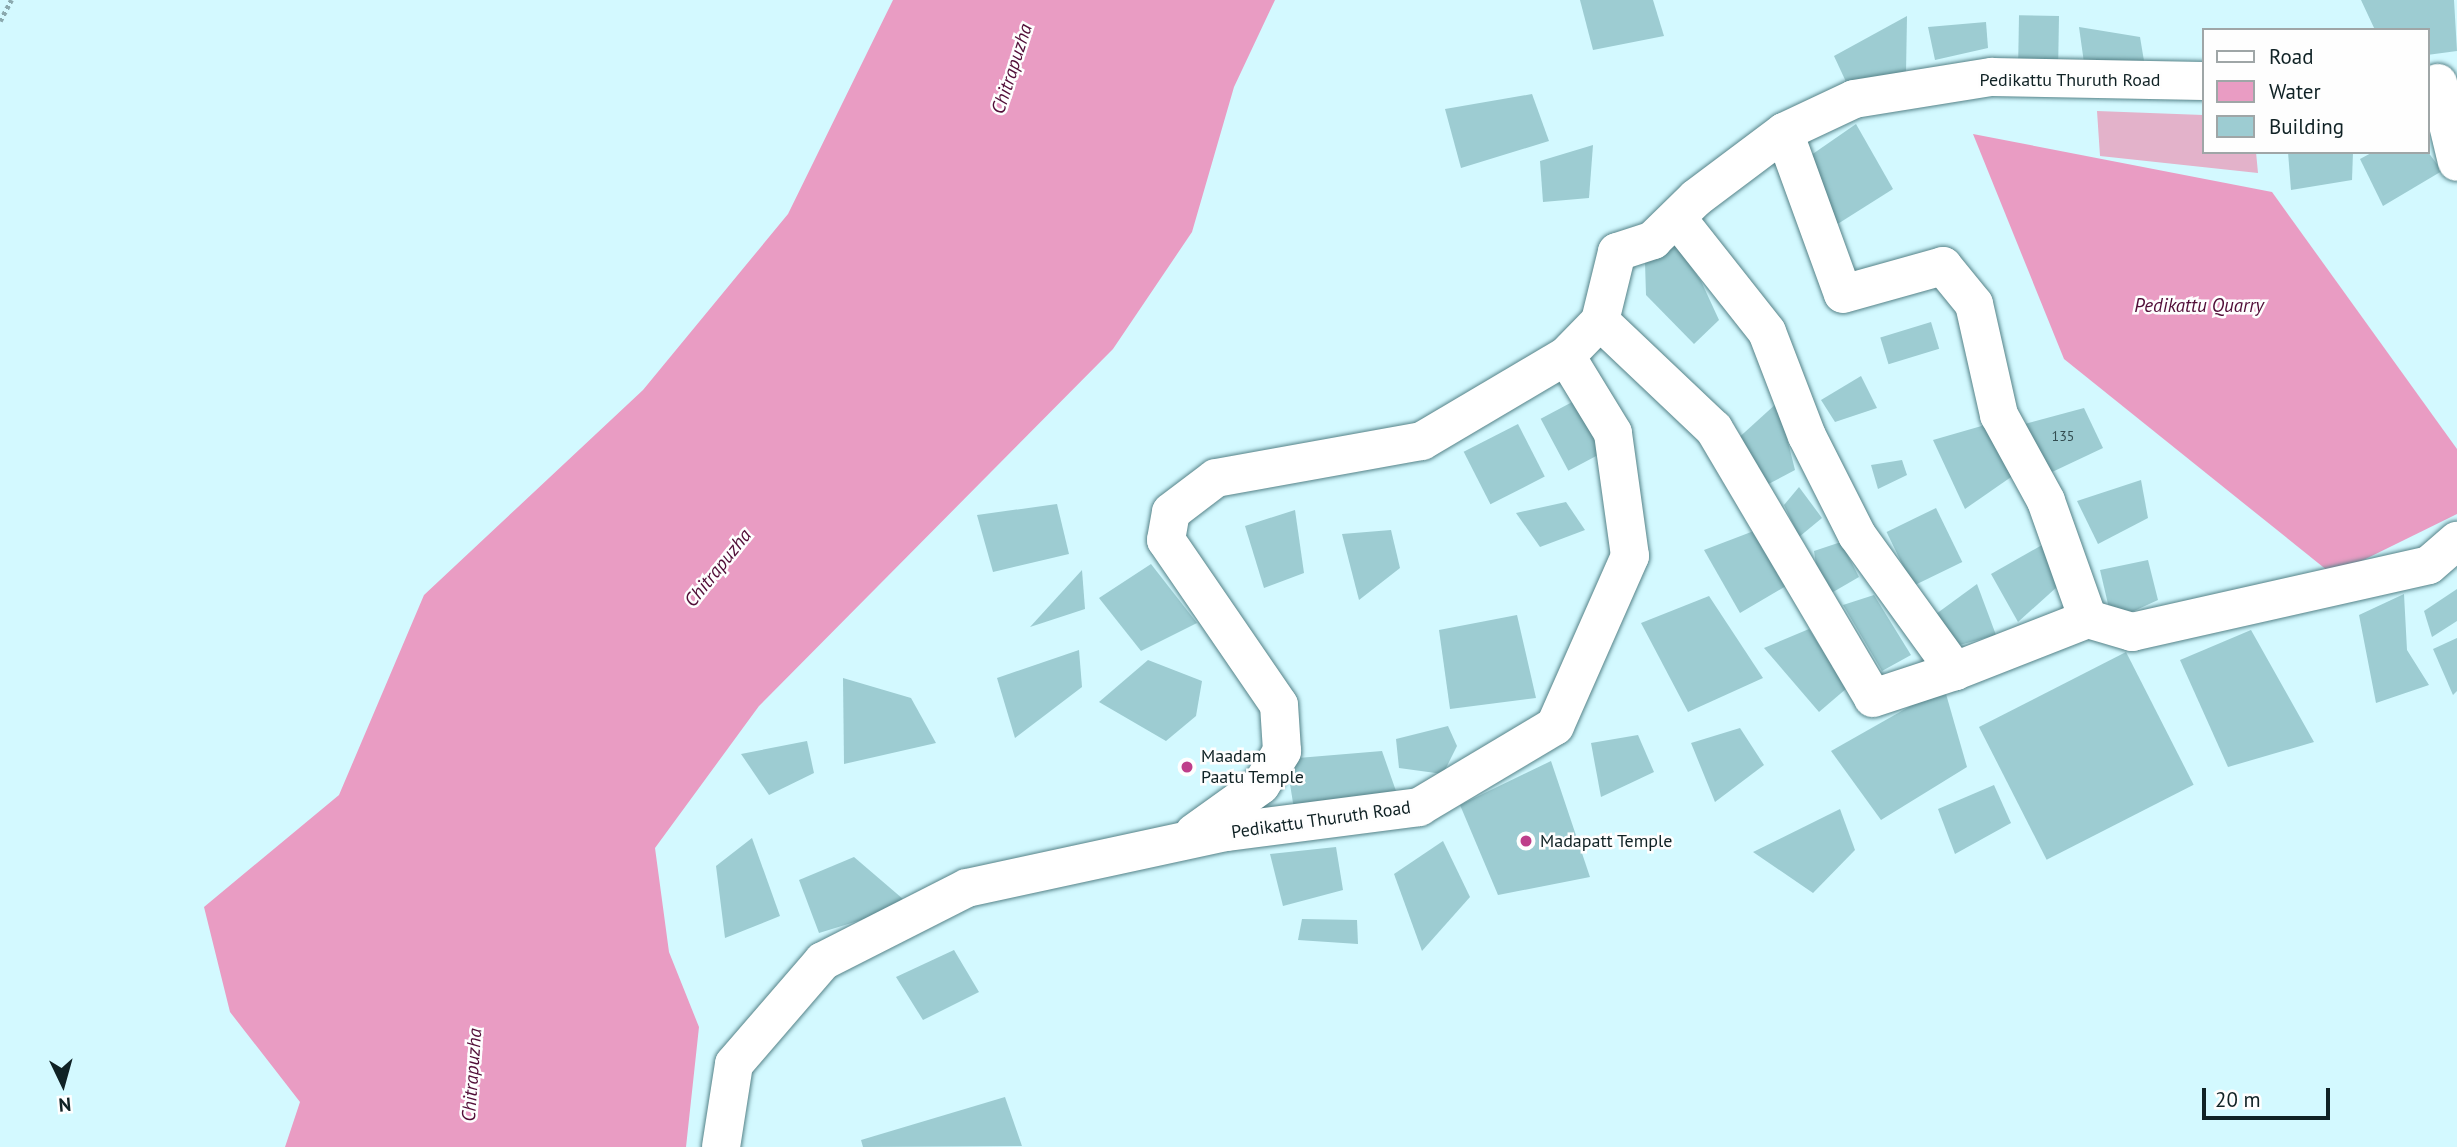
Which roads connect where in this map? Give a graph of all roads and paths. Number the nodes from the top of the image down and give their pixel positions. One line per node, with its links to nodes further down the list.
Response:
1 (11, 0): 2 (path)
2 (0, 21)
3 (2202, 81): 5 (street, Pedikattu Thuruth Road)
4 (2441, 83): 6 (street)
5 (1784, 132): 7 (street, Pedikattu Thuruth Road); 11 (street)
6 (2457, 162)
7 (1677, 218): 8 (street, Pedikattu Thuruth Road); 12 (street)
8 (1600, 321): 9 (street); 12 (street)
9 (1566, 356): 13 (street, Pedikattu Thuruth Road); 13 (street)
10 (2457, 541): 11 (street)
11 (2088, 619): 12 (street)
12 (1955, 671)
13 (1182, 841): 14 (street, Pedikattu Thuruth Road)
14 (721, 1147)

